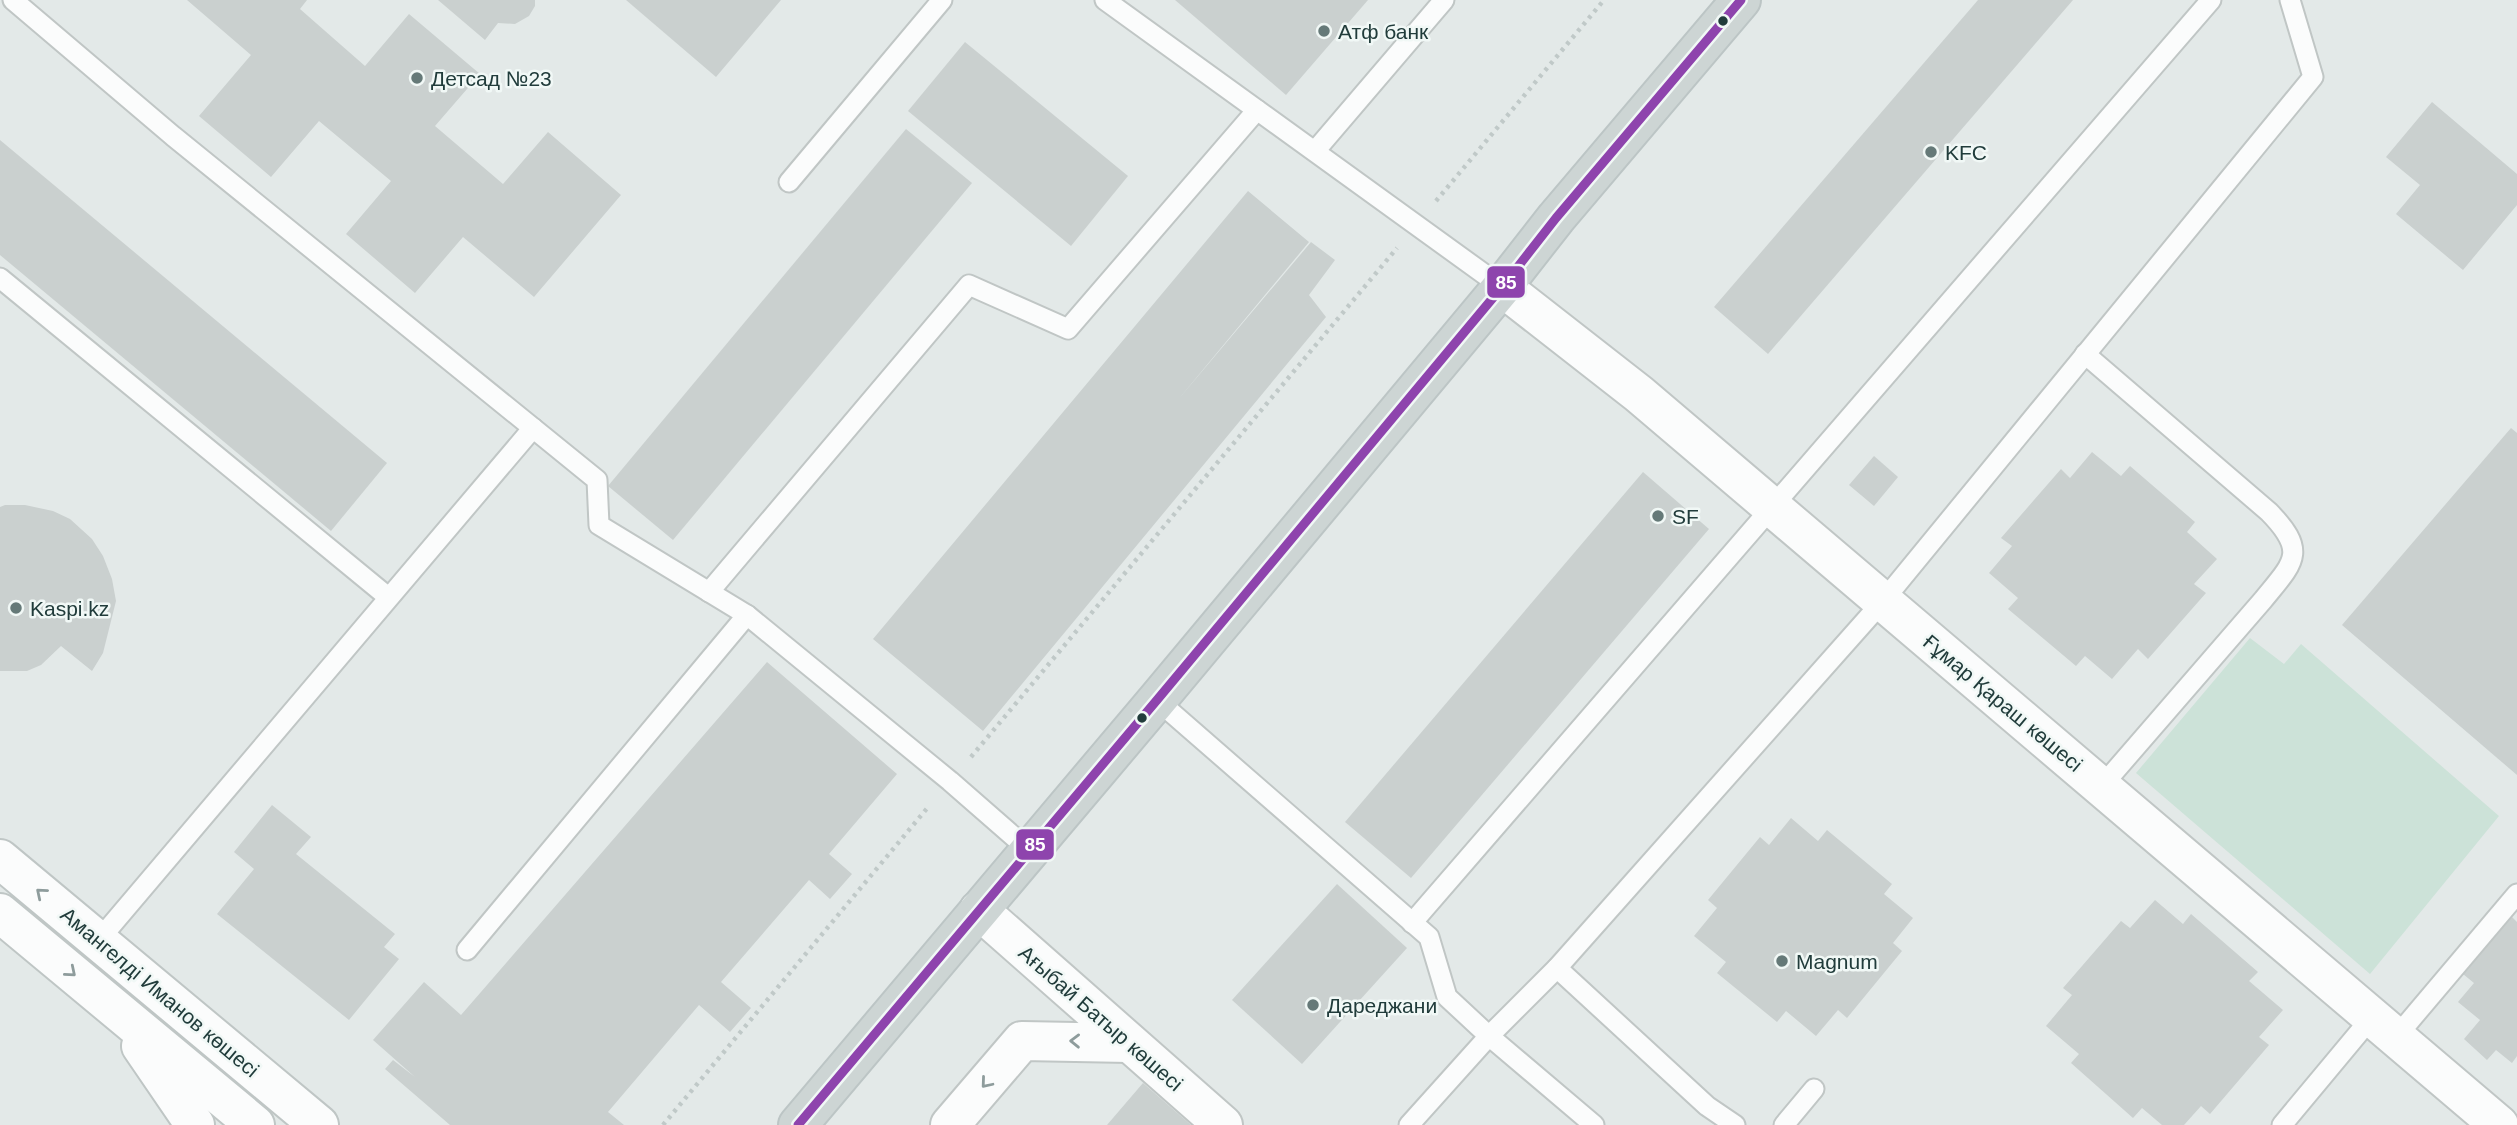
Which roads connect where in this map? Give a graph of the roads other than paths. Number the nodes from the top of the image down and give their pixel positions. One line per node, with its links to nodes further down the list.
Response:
1 (13, 0): 14 (lane)
2 (942, 0): 10 (lane)
3 (1105, 0): 8 (lane)
4 (1444, 0): 9 (lane)
5 (1741, 0): 12 (main road)
6 (2211, 0): 15 (lane)
7 (2291, 0): 13 (lane)
8 (1257, 110): 9 (lane); 16 (lane)
9 (1315, 151): 12 (lane)
10 (789, 182)
11 (0, 278): 17 (lane)
12 (1502, 287): 15 (street, Ғұмар Қараш көшесі); 20 (main road)
13 (2085, 354): 18 (lane); 21 (lane)
14 (533, 428): 16 (lane); 17 (lane)
15 (1773, 507): 18 (street, Ғұмар Қараш көшесі); 27 (lane)
16 (709, 592): 19 (lane)
17 (388, 597): 28 (lane)
18 (1883, 601): 21 (street, Ғұмар Қараш көшесі); 30 (lane)
19 (747, 615): 22 (lane); 29 (lane)
20 (1157, 700): 22 (main road); 27 (lane)
21 (2101, 787): 32 (street, Ғұмар Қараш көшесі)
22 (1030, 850): 25 (main road)
23 (0, 859): 28 (street, Амангелді Иманов көшесі, one-way to 23)
24 (2517, 894): 32 (lane)
25 (987, 900): 34 (street, Ағыбай Батыр көшесі); 39 (main road)
26 (0, 913): 31 (street, Амангелді Иманов көшесі, one-way to 31)
27 (1412, 923): 33 (lane)
28 (98, 941): 38 (street, Амангелді Иманов көшесі)
29 (467, 950)
30 (1557, 968): 33 (lane); 44 (lane)
31 (116, 1010): 36 (street); 37 (street, Амангелді Иманов көшесі)
32 (2384, 1027): 46 (lane); 47 (street, Ғұмар Қараш көшесі)
33 (1489, 1037): 42 (lane); 43 (lane)
34 (1129, 1043): 40 (street, one-way to 40); 41 (street, Ағыбай Батыр көшесі)
35 (1814, 1089): 45 (lane)
36 (195, 1125)
37 (255, 1125)
38 (319, 1125)
39 (798, 1125)
40 (950, 1125)
41 (1223, 1125)
42 (1409, 1125)
43 (1594, 1125)
44 (1735, 1125)
45 (1784, 1125)
46 (2282, 1125)
47 (2499, 1125)

